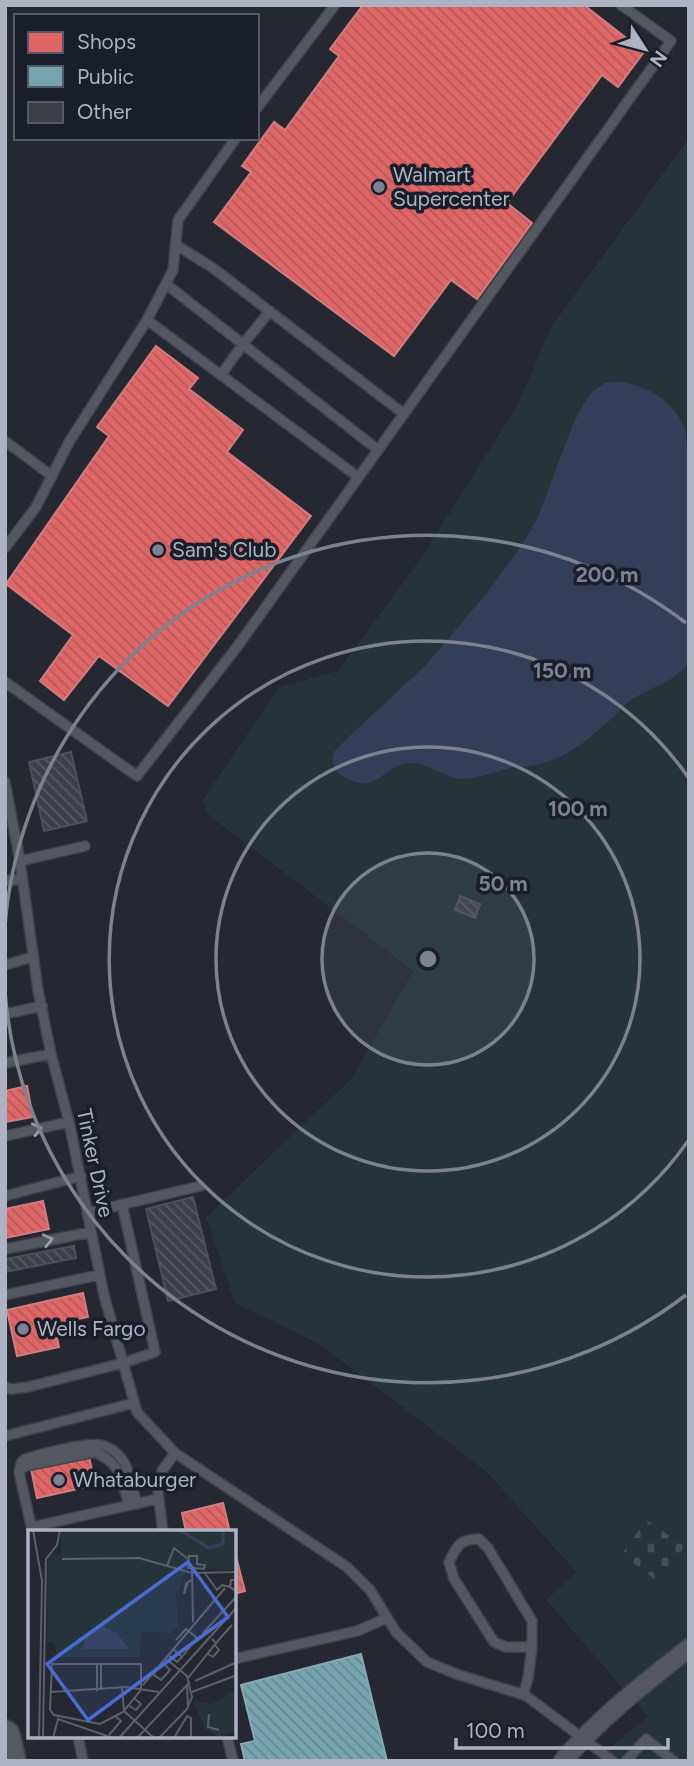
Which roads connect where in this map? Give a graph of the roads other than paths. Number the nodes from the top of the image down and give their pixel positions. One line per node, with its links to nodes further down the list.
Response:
1 (335, 5): 3 (lane)
2 (621, 5): 11 (lane)
3 (259, 105)
4 (235, 140): 5 (lane)
5 (176, 245): 6 (lane); 7 (lane)
6 (166, 284): 8 (lane); 9 (lane)
7 (270, 311): 9 (lane); 11 (lane)
8 (147, 320): 10 (lane); 14 (lane)
9 (243, 344): 10 (lane); 13 (lane)
10 (221, 375): 15 (lane)
11 (404, 414): 13 (lane)
12 (5, 441): 14 (lane)
13 (378, 450): 15 (lane)
14 (52, 476): 16 (lane)
15 (358, 477): 17 (lane)
16 (5, 548)
17 (5, 682)
18 (5, 782): 20 (lane, Tinker Drive)
19 (85, 846): 20 (lane)
20 (20, 861): 21 (lane, Tinker Drive)
21 (22, 879): 22 (lane); 23 (lane, Tinker Drive)
22 (5, 881)
23 (32, 957): 24 (lane); 25 (lane, Tinker Drive)
24 (6, 963)
25 (42, 1006): 26 (lane); 27 (lane, Tinker Drive)
26 (5, 1014)
27 (51, 1054): 28 (lane); 29 (lane, Tinker Drive)
28 (5, 1063)
29 (69, 1122): 30 (lane, one-way to 29); 31 (lane, Tinker Drive)
30 (5, 1136)
31 (81, 1176): 33 (lane); 35 (lane, Tinker Drive)
32 (200, 1186): 34 (lane)
33 (5, 1196)
34 (122, 1204): 35 (lane); 40 (lane, Tinker Drive)
35 (87, 1213): 36 (lane, Tinker Drive)
36 (91, 1231): 37 (lane, one-way to 36); 38 (lane, Tinker Drive)
37 (5, 1249)
38 (99, 1275): 39 (lane); 40 (lane, Tinker Drive)
39 (5, 1295)
40 (123, 1363): 41 (lane); 42 (lane, Tinker Drive)
41 (5, 1387)
42 (134, 1403): 43 (lane); 44 (lane, Tinker Drive)
43 (5, 1436)
44 (176, 1453): 45 (lane); 49 (lane, Tinker Drive)
45 (157, 1499): 46 (lane); 48 (lane)
46 (133, 1504): 47 (lane); 47 (lane)
47 (32, 1529)
48 (163, 1530)
49 (387, 1618): 52 (lane); 53 (lane, Tinker Drive)
50 (532, 1647): 50 (lane); 53 (lane)
51 (689, 1648): 57 (street)
52 (236, 1659)
53 (523, 1695): 57 (lane, Tinker Drive)
54 (5, 1735): 58 (main road)
55 (78, 1738): 59 (lane)
56 (227, 1738): 60 (lane)
57 (582, 1739): 61 (street); 62 (lane, Tinker Drive)
58 (11, 1761)
59 (83, 1761)
60 (233, 1761)
61 (563, 1761)
62 (612, 1761)
63 (626, 1761): 64 (lane)
64 (674, 1761)

